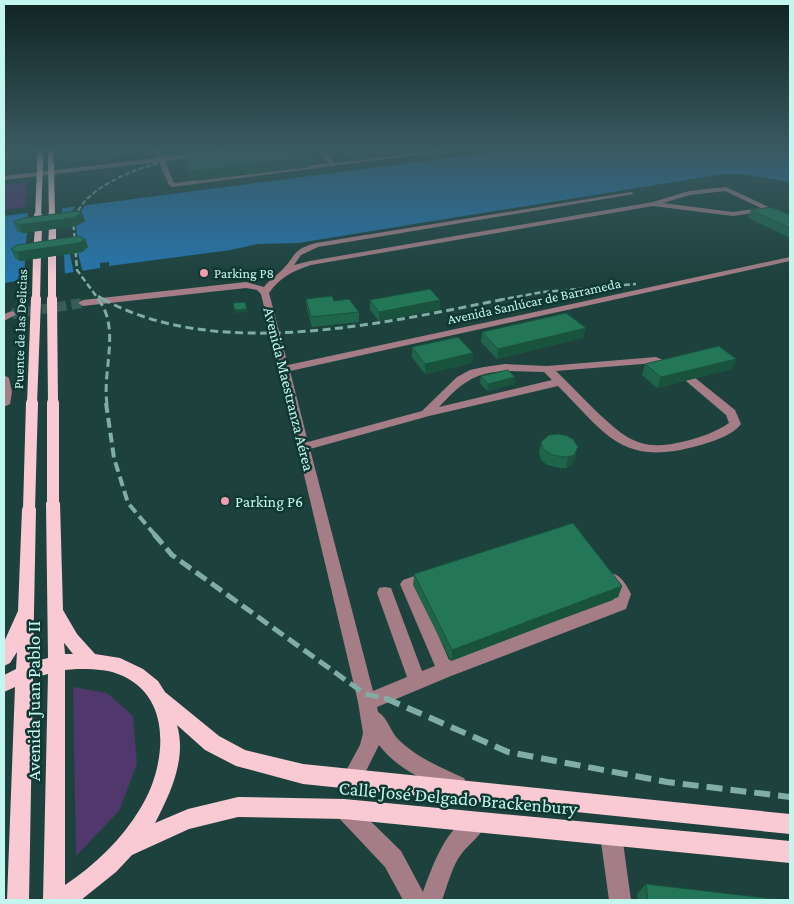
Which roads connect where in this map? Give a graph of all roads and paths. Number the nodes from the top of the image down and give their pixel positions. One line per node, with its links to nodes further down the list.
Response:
1 (45, 192): 25 (main road, Puente de las Delicias, bridge)
2 (47, 192): 24 (main road, Puente de las Delicias, bridge)
3 (702, 192): 6 (street)
4 (733, 192): 7 (street)
5 (631, 194): 10 (street)
6 (653, 204): 7 (street); 10 (street)
7 (766, 209): 8 (street)
8 (790, 220)
9 (790, 259): 16 (street, Avenida Sanlúcar de Barrameda)
10 (286, 270): 11 (street)
11 (265, 293): 12 (street, Avenida Maestranza Aérea); 16 (street, Avenida Maestranza Aérea)
12 (83, 303)
13 (4, 313): 14 (street)
14 (4, 318)
15 (674, 367): 17 (street)
16 (284, 369): 23 (street, Avenida Maestranza Aérea)
17 (547, 369): 20 (street); 22 (street)
18 (4, 378): 21 (street)
19 (690, 380): 20 (street)
20 (560, 382): 22 (street)
21 (4, 404)
22 (427, 413): 23 (street)
23 (304, 448): 39 (street, Avenida Maestranza Aérea)
24 (53, 503): 30 (main road, Avenida Juan Pablo II)
25 (29, 509): 29 (main road, Avenida Juan Pablo II)
26 (601, 566): 34 (street)
27 (446, 571): 34 (street)
28 (385, 592): 36 (street)
29 (25, 609): 31 (main road); 35 (main road, Avenida Juan Pablo II)
30 (56, 611): 32 (main road); 33 (main road, Avenida Juan Pablo II)
31 (4, 658)
32 (90, 660): 33 (main road); 38 (main road)
33 (56, 663): 35 (main road); 50 (main road, Avenida Juan Pablo II)
34 (445, 670): 36 (street)
35 (26, 673): 37 (main road); 49 (main road, Avenida Juan Pablo II)
36 (417, 682): 39 (street)
37 (4, 684)
38 (160, 698): 40 (main road, Calle José Delgado Brackenbury); 46 (main road)
39 (367, 702): 40 (street); 41 (street)
40 (351, 780): 41 (main road, Calle José Delgado Brackenbury)
41 (471, 791): 44 (main road, Calle José Delgado Brackenbury)
42 (344, 809): 43 (main road, Calle José Delgado Brackenbury); 46 (main road, Calle José Delgado Brackenbury); 53 (street)
43 (477, 822): 45 (main road, Calle José Delgado Brackenbury); 54 (street)
44 (790, 824)
45 (611, 835): 47 (main road, Calle José Delgado Brackenbury); 55 (street)
46 (128, 846): 48 (main road)
47 (785, 853)
48 (100, 874): 51 (main road); 52 (main road)
49 (18, 900)
50 (54, 900)
51 (62, 900)
52 (82, 900)
53 (415, 900)
54 (431, 900)
55 (620, 900)

